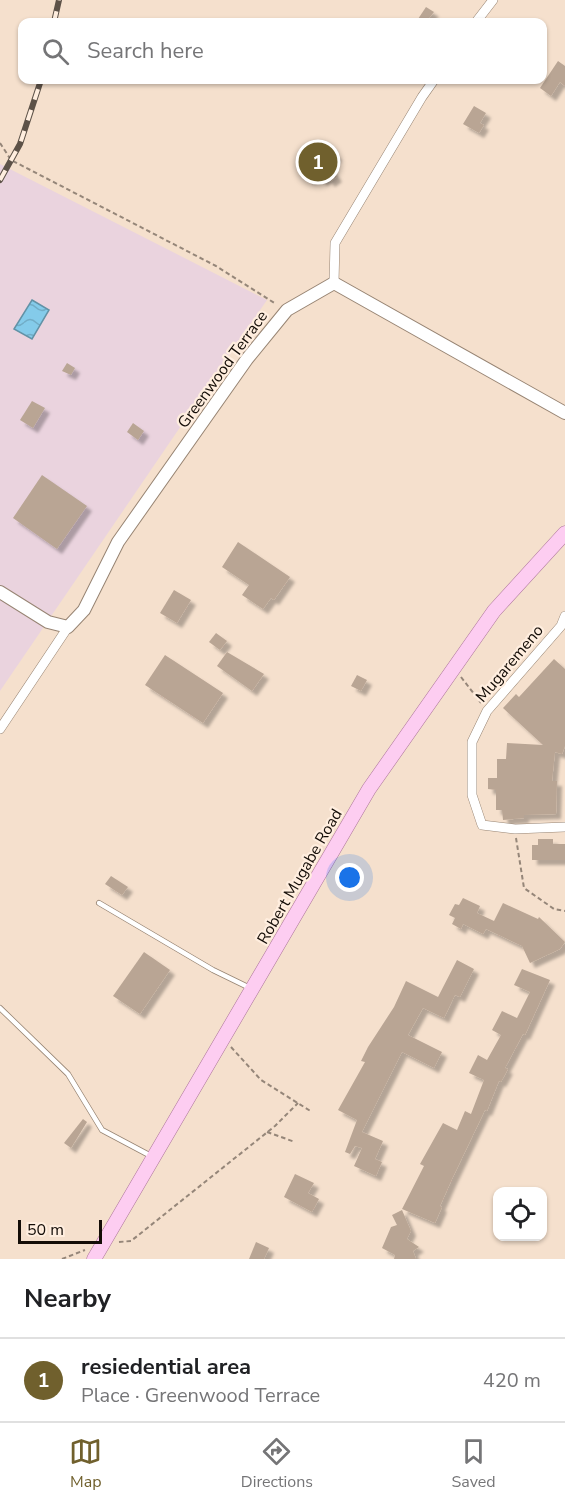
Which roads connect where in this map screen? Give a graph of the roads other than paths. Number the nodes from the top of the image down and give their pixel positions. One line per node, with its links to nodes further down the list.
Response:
1 (493, 0): 2 (street)
2 (479, 18)
3 (431, 84): 4 (street)
4 (334, 284): 5 (street); 9 (street, Greenwood Terrace)
5 (565, 414)
6 (565, 533): 13 (main road, Robert Mugabe Road)
7 (0, 592): 9 (street)
8 (565, 616): 11 (street, Mugaremeno)
9 (68, 627): 10 (street, Greenwood Terrace)
10 (0, 729)
11 (565, 827)
12 (99, 903): 13 (lane)
13 (252, 989): 15 (main road, Robert Mugabe Road)
14 (0, 1008): 15 (lane)
15 (154, 1157): 16 (main road, Robert Mugabe Road)
16 (94, 1259)

